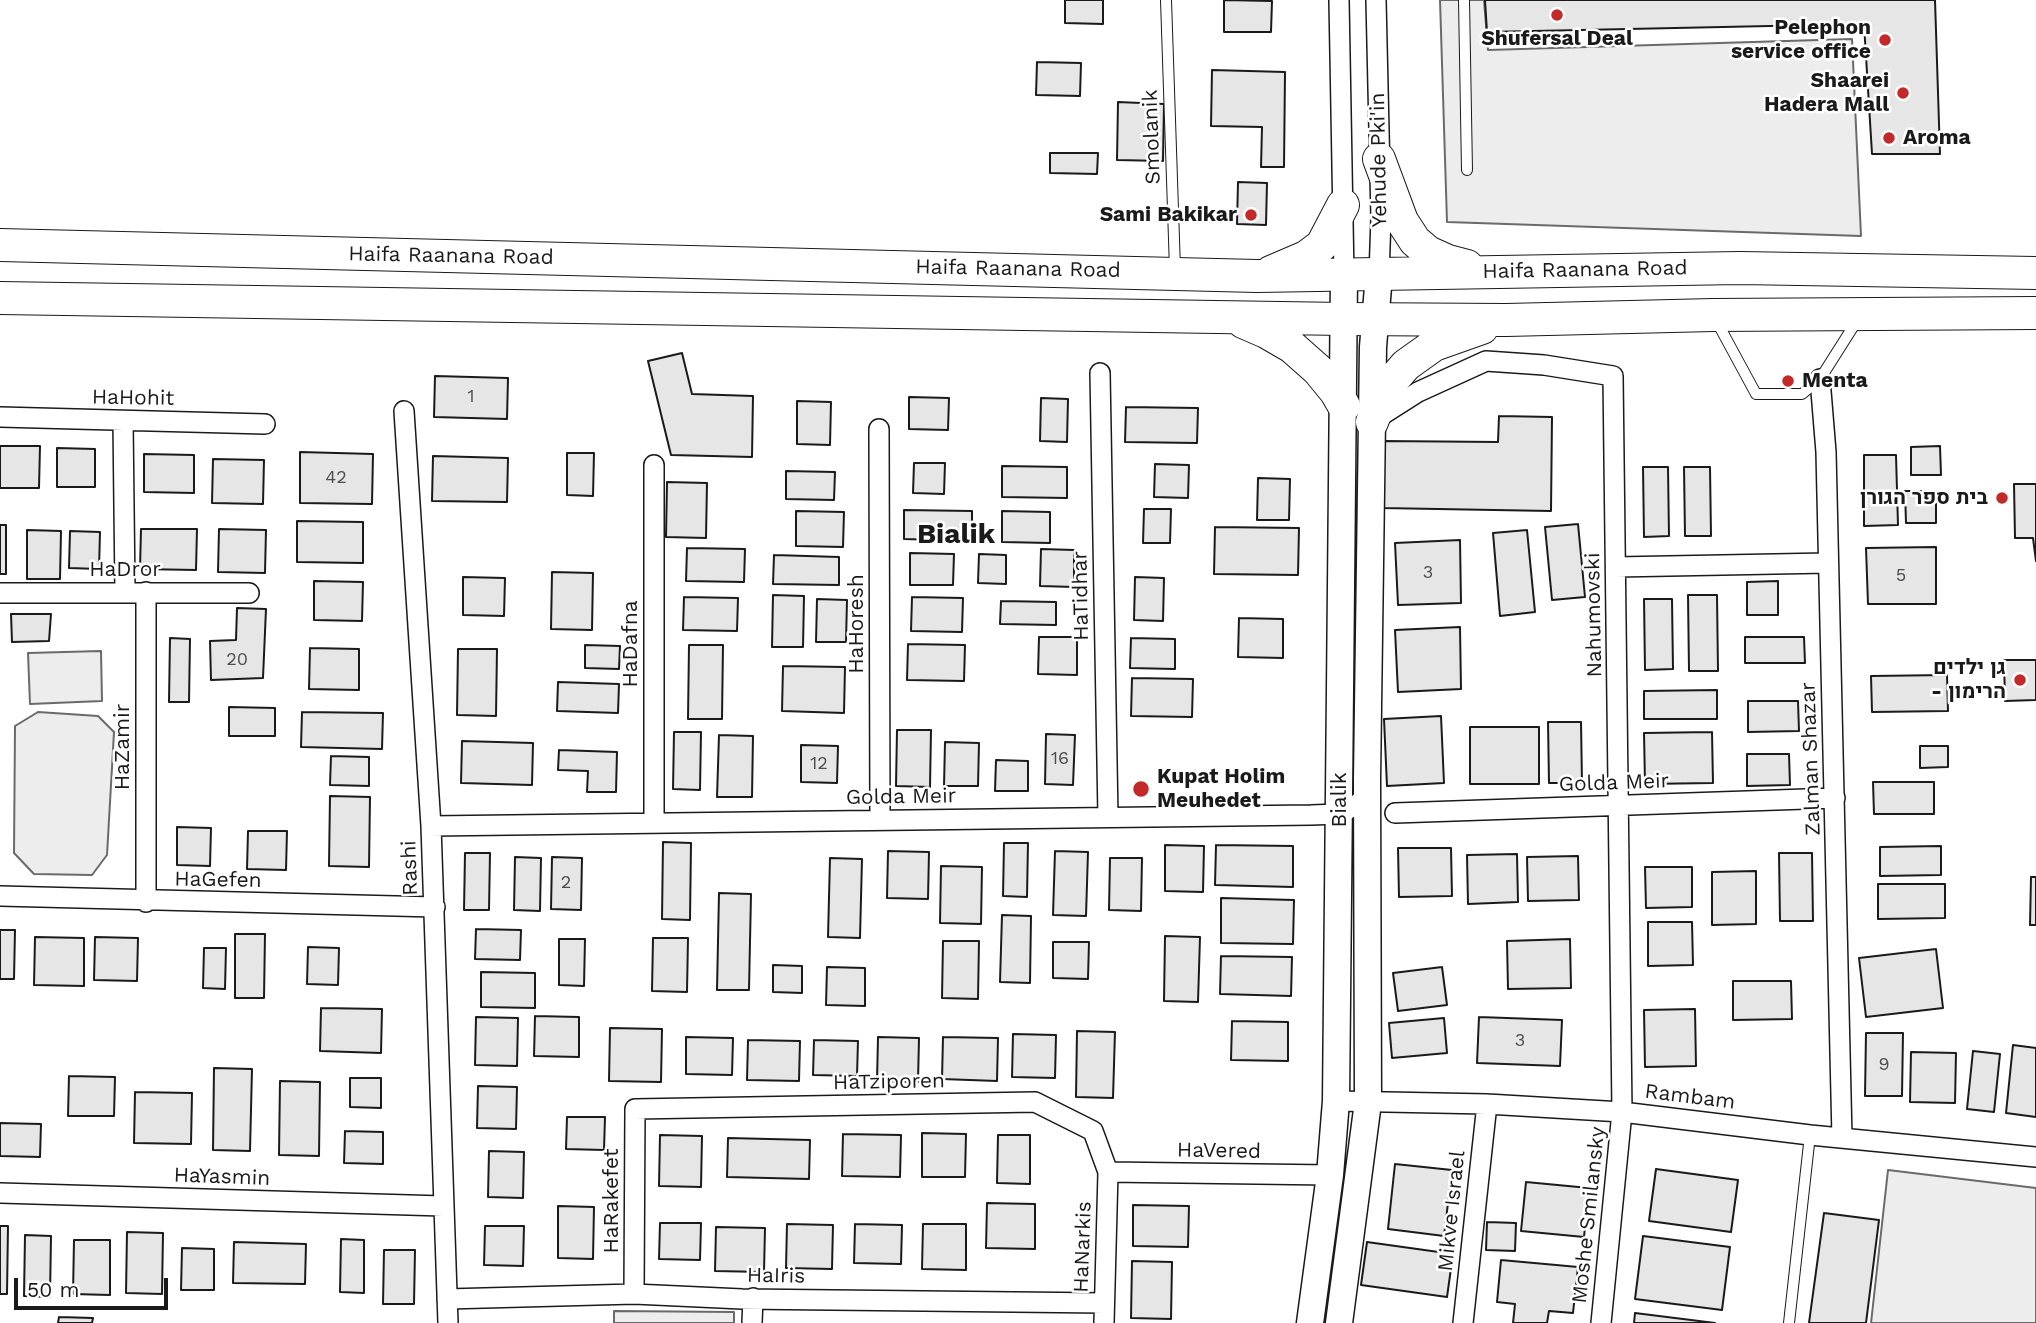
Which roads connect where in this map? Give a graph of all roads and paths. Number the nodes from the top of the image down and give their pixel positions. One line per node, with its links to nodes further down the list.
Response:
1 (1166, 0): 10 (lane, Smolanik)
2 (1339, 0): 7 (street, Yehude Pki'in)
3 (1376, 0): 5 (street, Yehude Pki'in)
4 (1464, 0): 6 (lane)
5 (1379, 159): 9 (highway); 12 (street, Yehude Pki'in)
6 (1468, 170)
7 (1343, 205): 13 (highway); 14 (street, Yehude Pki'in)
8 (0, 245): 10 (highway, Haifa Raanana Road)
9 (1503, 271): 11 (highway, Haifa Raanana Road); 12 (highway, Haifa Raanana Road)
10 (1175, 273): 13 (highway, Haifa Raanana Road)
11 (2036, 273)
12 (1378, 275): 14 (highway, Haifa Raanana Road); 20 (main road, Yehude Pki'in)
13 (1257, 276): 14 (highway, Haifa Raanana Road)
14 (1344, 276): 20 (main road, Bialik)
15 (0, 298): 19 (highway)
16 (2036, 313): 18 (highway)
17 (1713, 315): 18 (highway); 21 (highway); 23 (lane)
18 (1860, 315): 23 (lane)
19 (1232, 317): 20 (highway); 24 (highway)
20 (1359, 319): 21 (highway); 24 (main road, Bialik); 28 (main road, Bialik)
21 (1506, 320): 28 (highway)
22 (1100, 373): 43 (street, HaTidhar)
23 (1820, 379): 32 (street, Zalman Shazar)
24 (1344, 406): 42 (main road, Bialik)
25 (404, 411): 46 (street, Rashi)
26 (0, 417): 27 (street, HaHohit)
27 (122, 421): 29 (street, HaHohit); 34 (street)
28 (1372, 422): 33 (street, Nahumovski); 38 (main road, Bialik)
29 (265, 424)
30 (879, 429): 44 (street, HaHoresh)
31 (654, 465): 45 (street, HaDafna)
32 (1828, 563): 33 (street); 39 (street, Zalman Shazar)
33 (1616, 568): 40 (street, Nahumovski)
34 (125, 592): 35 (street, HaDror); 36 (street, HaDror)
35 (146, 592): 37 (street, HaDror); 48 (street, HaZamir)
36 (0, 593)
37 (249, 593)
38 (1367, 796): 42 (street); 51 (main road, Bialik)
39 (1835, 798): 40 (street, Golda Meir); 56 (street, Zalman Shazar)
40 (1618, 806): 41 (street, Golda Meir); 54 (street, Nahumovski)
41 (1395, 813)
42 (1339, 814): 43 (street, Golda Meir); 50 (main road, Bialik)
43 (1108, 817): 44 (street, Golda Meir)
44 (880, 820): 45 (street, Golda Meir)
45 (654, 823): 46 (street, Golda Meir)
46 (431, 826): 49 (street, Rashi)
47 (0, 896): 48 (street, HaGefen)
48 (146, 901): 49 (street, HaGefen)
49 (435, 908): 61 (street, Rashi)
50 (1336, 1101): 51 (street, Rambam); 59 (main road, Bialik)
51 (1368, 1102): 52 (street, Rambam); 70 (main road, Bialik)
52 (1487, 1104): 54 (street, Rambam); 71 (street, Mikve Israel)
53 (635, 1109): 58 (street, HaTziporen); 62 (street, HaRakefet)
54 (1622, 1112): 55 (street, Rambam); 72 (street, Moshe Smilansky)
55 (1810, 1135): 56 (street, Rambam); 73 (lane)
56 (1842, 1138): 57 (street, Rambam)
57 (2036, 1157)
58 (1108, 1172): 59 (street, HaVered); 65 (street, HaNarkis)
59 (1330, 1175): 69 (main road, Bialik)
60 (0, 1193): 61 (street, HaYasmin)
61 (443, 1206): 64 (street, Rashi)
62 (634, 1294): 63 (street, HaIris); 64 (street, HaIris)
63 (752, 1298): 65 (street, HaIris); 67 (street)
64 (447, 1299): 66 (street, Rashi)
65 (1104, 1303): 68 (street, HaNarkis)
66 (448, 1323)
67 (752, 1323)
68 (1104, 1323)
69 (1310, 1323)
70 (1339, 1323)
71 (1463, 1323)
72 (1601, 1323)
73 (1789, 1323)

